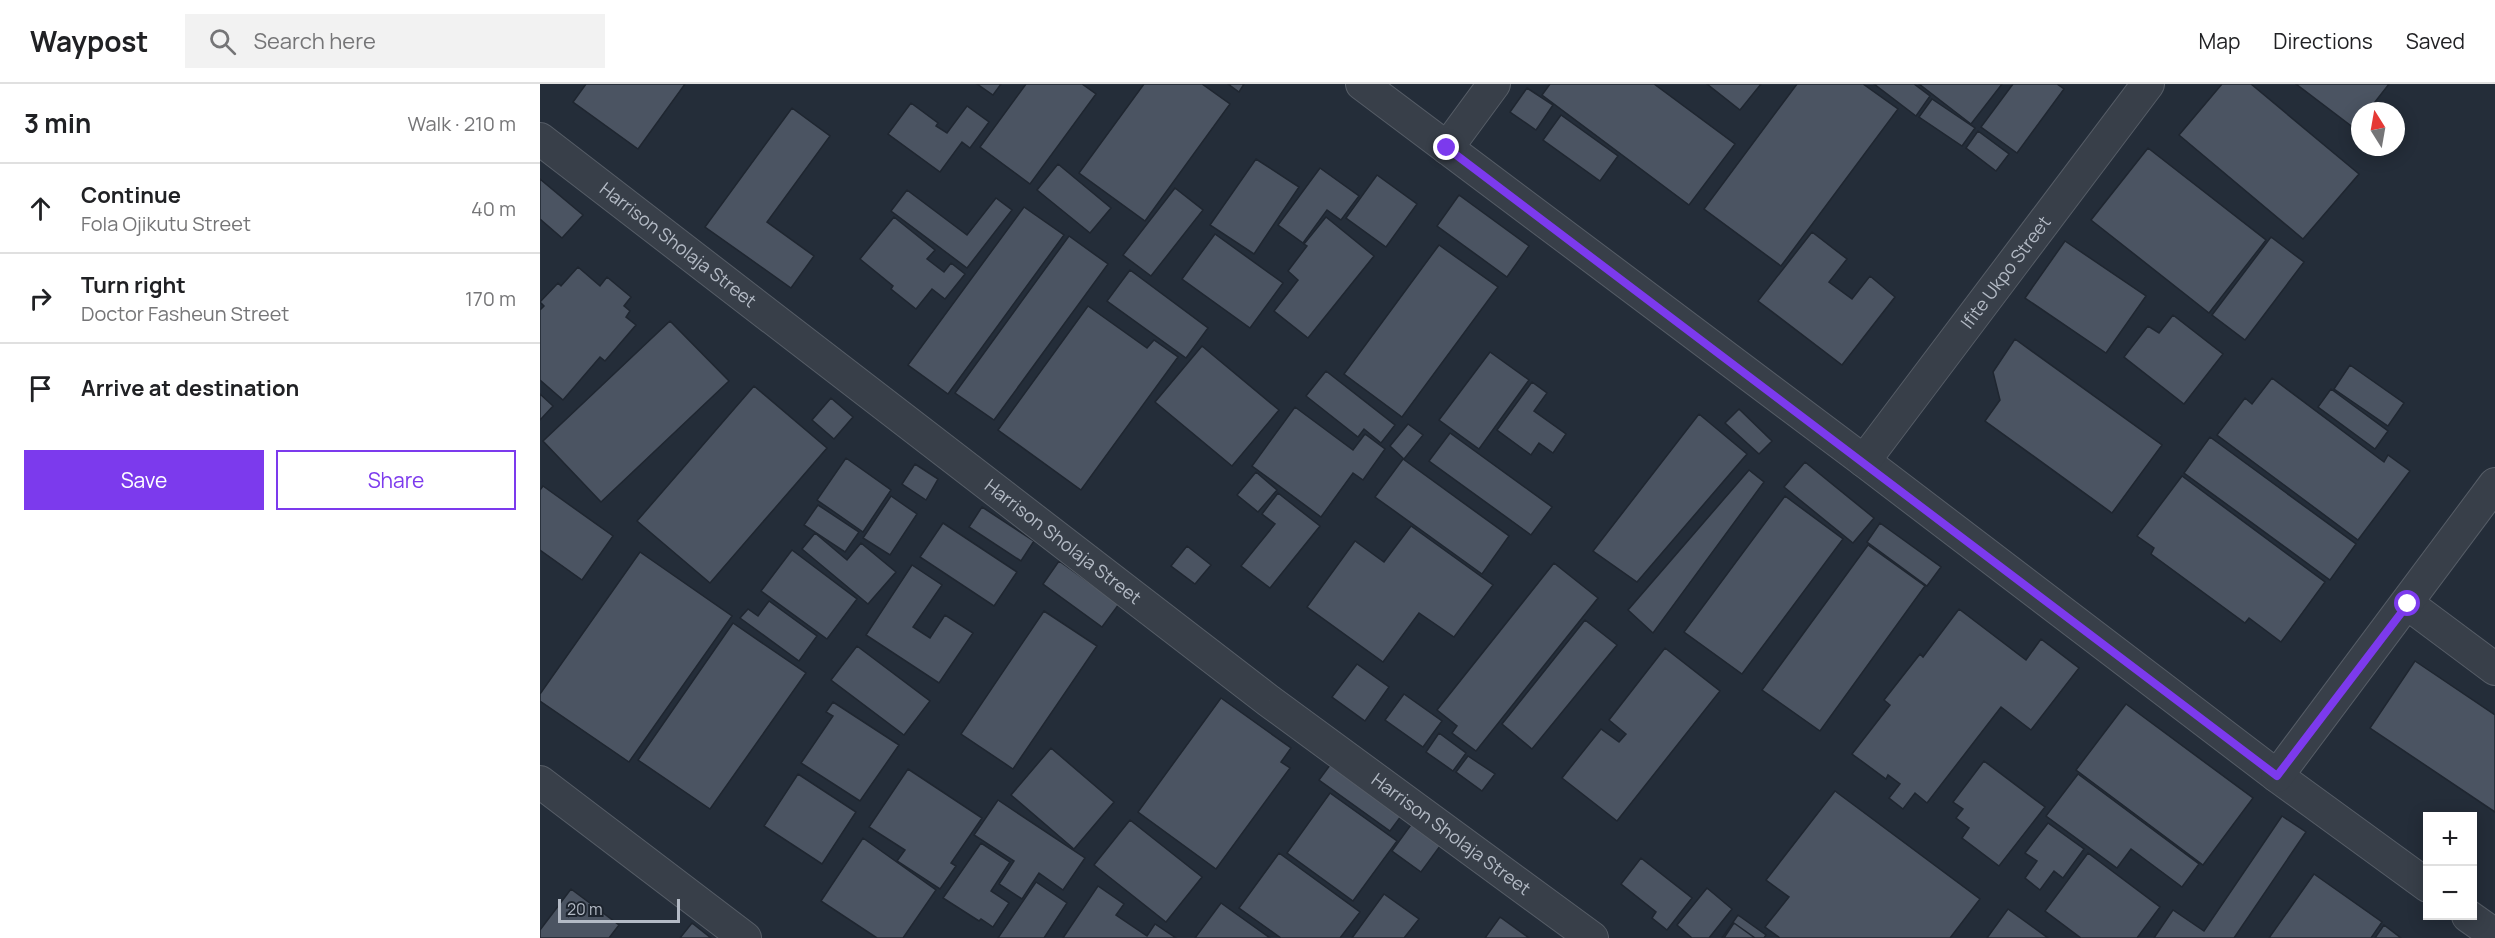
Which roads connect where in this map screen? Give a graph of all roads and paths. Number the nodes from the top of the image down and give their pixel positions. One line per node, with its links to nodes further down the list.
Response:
1 (1362, 84): 5 (street)
2 (1494, 84): 5 (street)
3 (2148, 84): 6 (street, Ifite Ukpo Street)
4 (540, 139): 16 (street, Harrison Sholaja Street)
5 (1447, 148): 6 (street)
6 (1864, 461): 10 (street)
7 (2495, 484): 8 (street)
8 (2408, 604): 9 (street); 10 (street)
9 (2495, 669)
10 (2277, 776): 12 (street)
11 (540, 782): 15 (street)
12 (2423, 883)
13 (2475, 920): 14 (street)
14 (2495, 935)
15 (745, 938)
16 (1592, 938)

